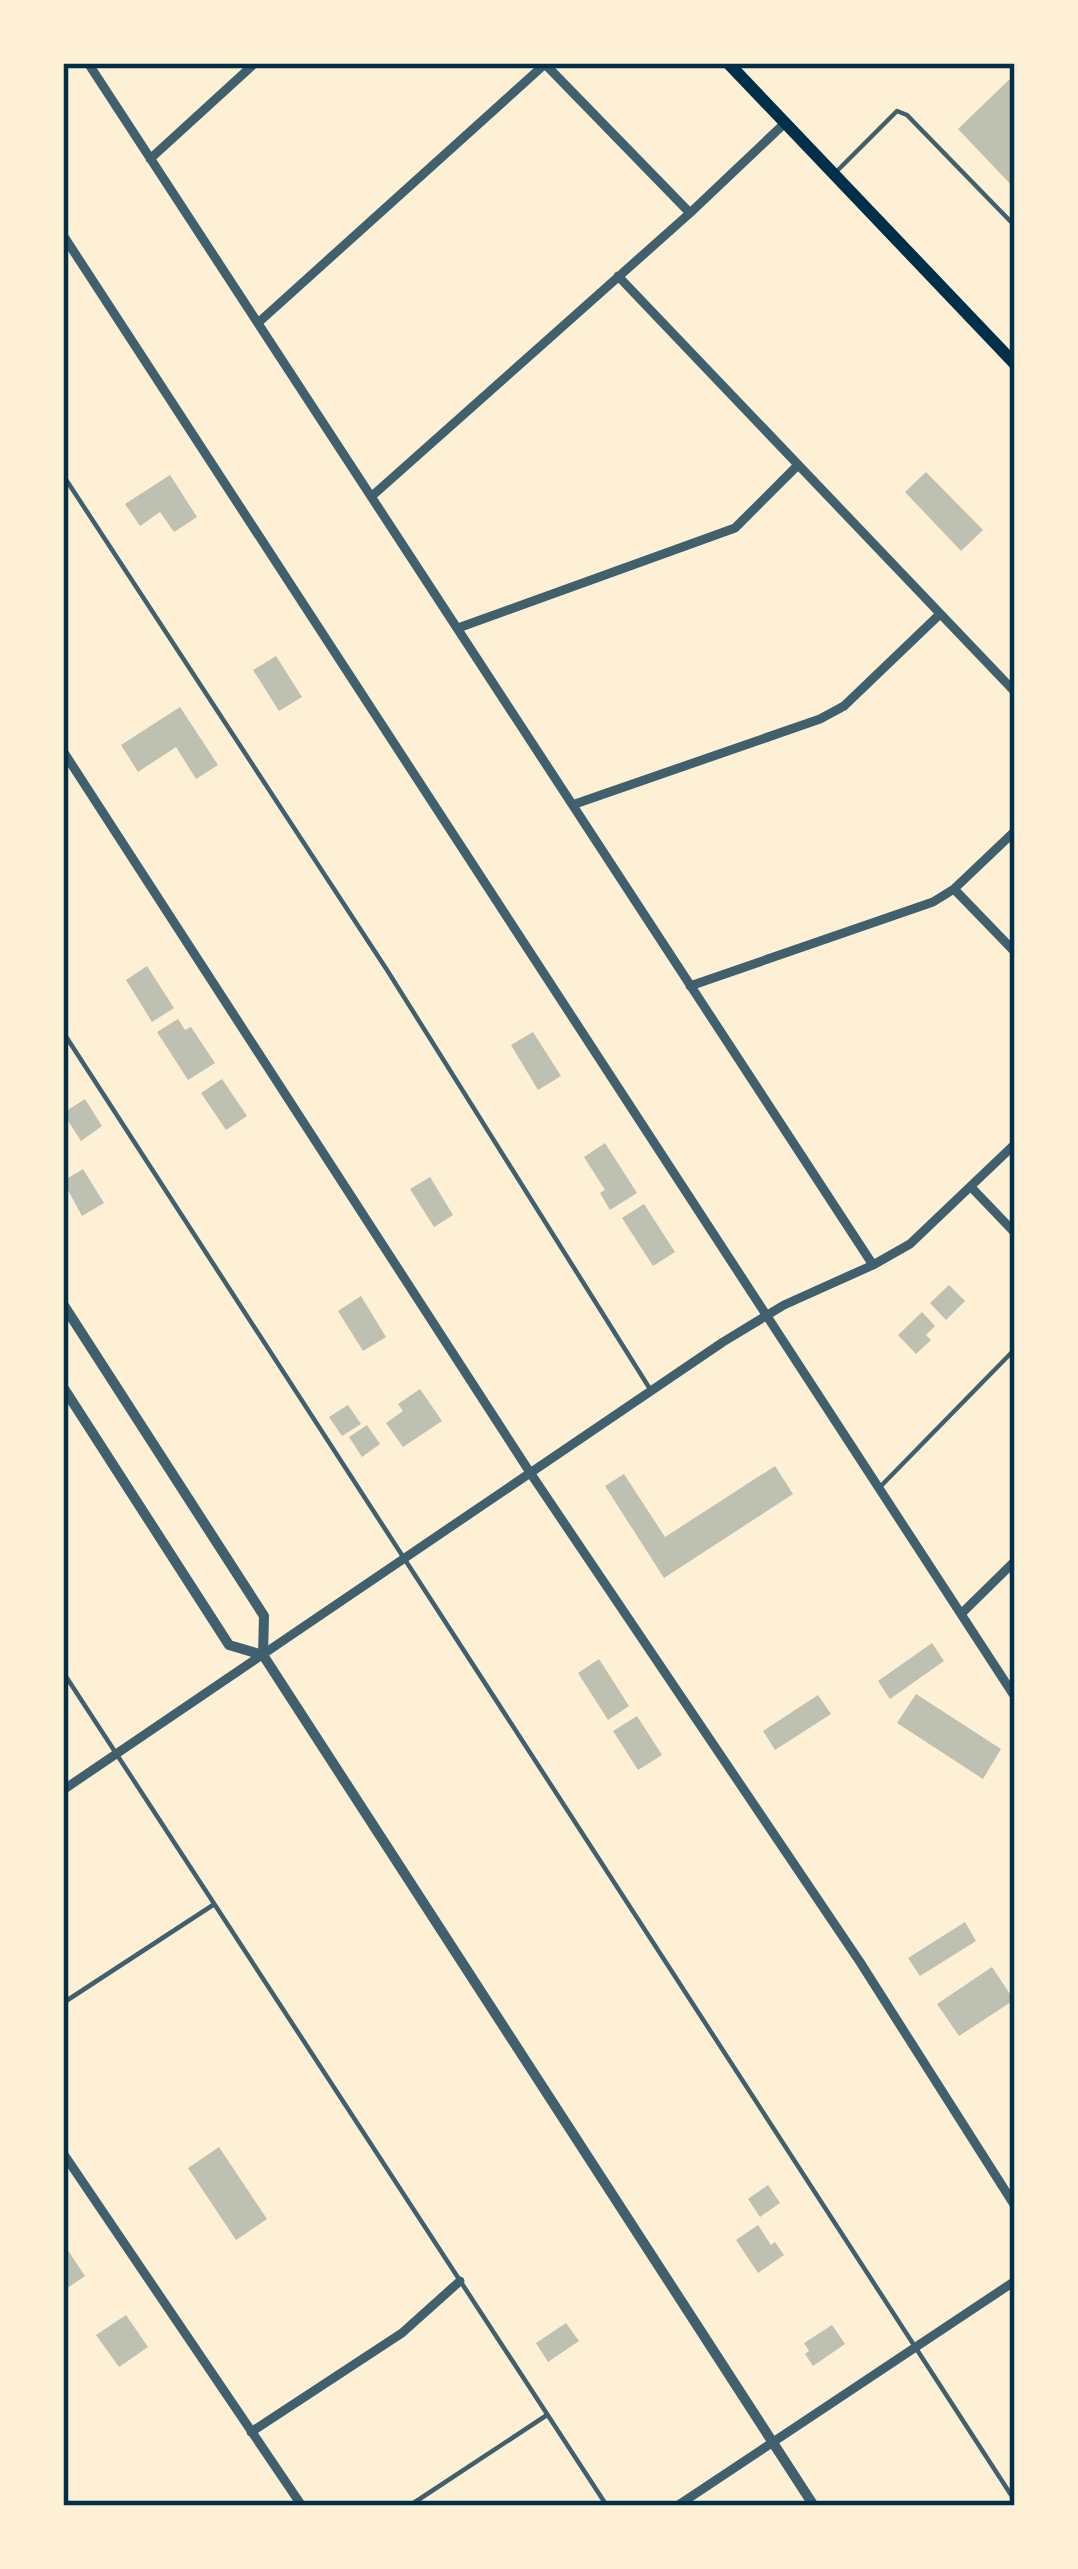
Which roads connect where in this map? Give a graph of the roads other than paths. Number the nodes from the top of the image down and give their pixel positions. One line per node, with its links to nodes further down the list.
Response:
1 (88, 63): 6 (street)
2 (255, 63): 6 (street)
3 (545, 63): 8 (street); 12 (street)
4 (728, 63): 5 (main road)
5 (785, 123): 7 (main road); 8 (street)
6 (150, 159): 12 (street)
7 (833, 175): 9 (lane); 13 (main road)
8 (690, 213): 11 (street)
9 (1015, 226)
10 (63, 236): 32 (street)
11 (618, 276): 14 (street); 16 (street)
12 (259, 322): 16 (street)
13 (1015, 364)
14 (798, 465): 17 (street); 18 (street)
15 (63, 475): 35 (lane)
16 (371, 496): 18 (street)
17 (940, 614): 19 (street); 21 (street)
18 (458, 628): 21 (street)
19 (1015, 692)
20 (63, 751): 36 (street)
21 (575, 804): 25 (street)
22 (1015, 831): 23 (street)
23 (954, 890): 24 (street); 25 (street)
24 (1015, 952)
25 (690, 986): 30 (street)
26 (63, 1033): 38 (lane)
27 (1015, 1144): 28 (street)
28 (971, 1187): 29 (street); 30 (street)
29 (1015, 1233)
30 (873, 1265): 32 (street)
31 (63, 1304): 41 (street)
32 (766, 1317): 35 (street); 37 (street)
33 (1015, 1349): 37 (lane)
34 (63, 1388): 41 (street)
35 (651, 1390): 36 (street)
36 (531, 1474): 38 (street); 50 (street)
37 (879, 1488): 40 (street)
38 (406, 1559): 41 (street); 53 (lane)
39 (1015, 1561): 40 (street)
40 (961, 1614): 43 (street)
41 (263, 1655): 44 (street); 56 (street)
42 (63, 1672): 44 (lane)
43 (1015, 1697)
44 (116, 1753): 45 (street); 46 (lane)
45 (63, 1790)
46 (213, 1906): 47 (lane); 51 (lane)
47 (63, 2003)
48 (63, 2153): 49 (street)
49 (67, 2169): 55 (street)
50 (1015, 2206)
51 (460, 2281): 54 (lane); 55 (street)
52 (1015, 2281): 53 (street)
53 (915, 2348): 56 (street); 57 (lane)
54 (548, 2415): 59 (lane); 60 (lane)
55 (251, 2432): 58 (street)
56 (772, 2443): 61 (street); 62 (street)
57 (1015, 2501)
58 (302, 2506)
59 (409, 2506)
60 (607, 2506)
61 (677, 2506)
62 (814, 2506)

